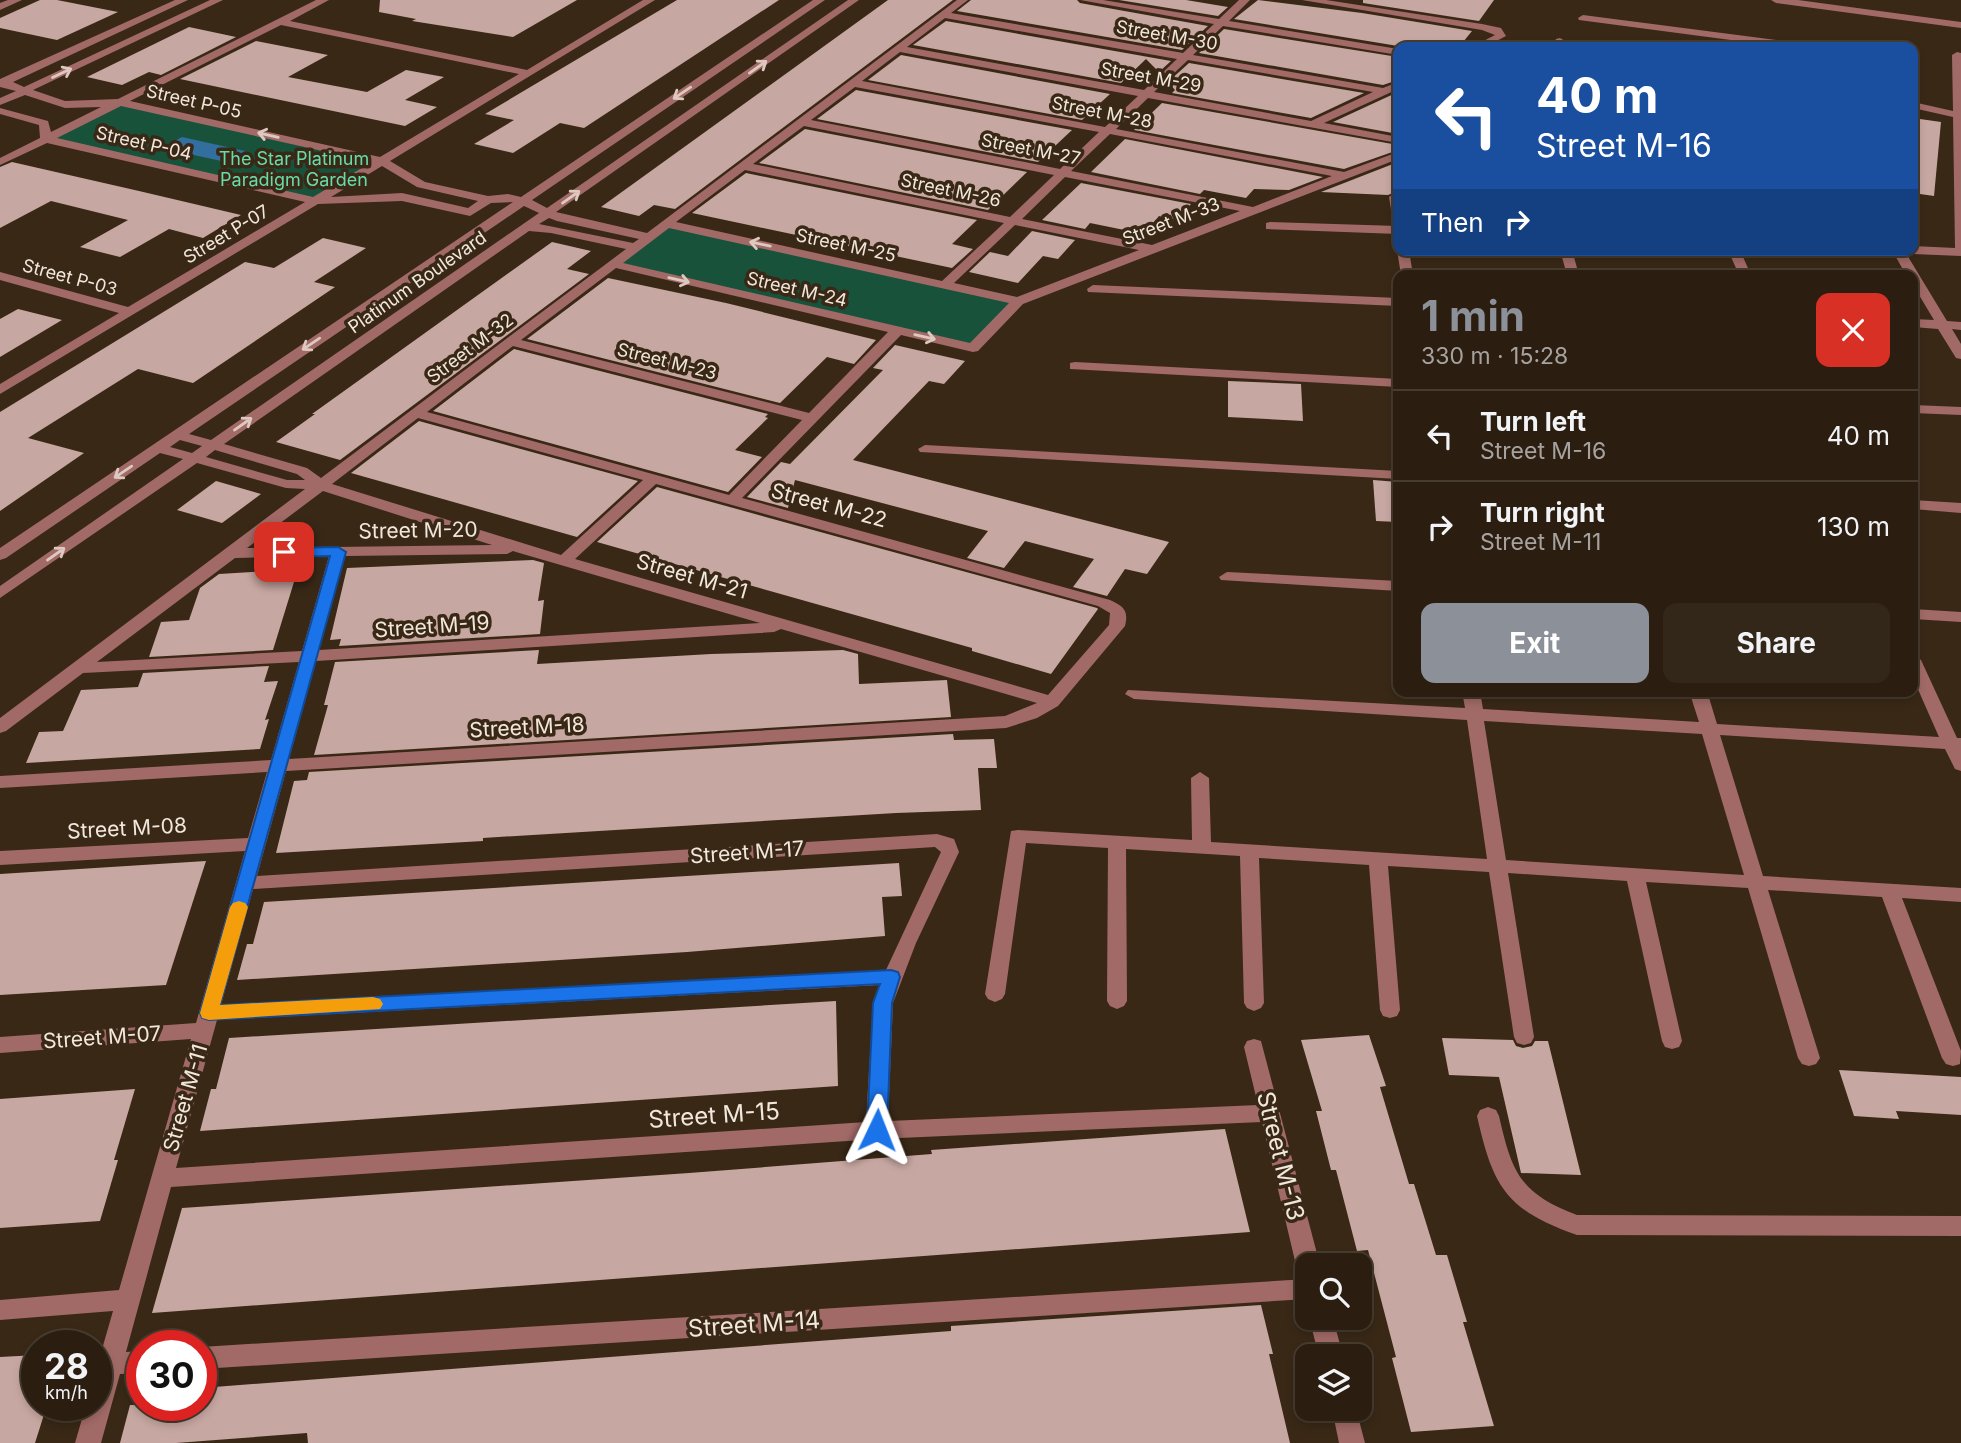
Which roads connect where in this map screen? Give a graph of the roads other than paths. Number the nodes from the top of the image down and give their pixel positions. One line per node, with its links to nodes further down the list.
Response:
1 (17, 0): 14 (street)
2 (183, 0): 29 (street)
3 (218, 0): 32 (street, one-way to 3)
4 (324, 0): 18 (street)
5 (650, 0): 28 (street, Street P-07)
6 (820, 0): 59 (street, Platinum Boulevard, one-way to 59)
7 (854, 0): 62 (street, Platinum Boulevard, one-way to 7)
8 (963, 0): 15 (street, Street M-32)
9 (1086, 0): 19 (street)
10 (1245, 0): 19 (street)
11 (1307, 0): 22 (street)
12 (1776, 0): 13 (street)
13 (1810, 2): 20 (street)
14 (0, 7)
15 (943, 15): 24 (street, Street M-32); 27 (street, Street M-30)
16 (1583, 18): 21 (street)
17 (1691, 20): 21 (street)
18 (280, 22): 28 (street); 37 (street)
19 (1221, 23): 25 (street); 27 (street)
20 (1961, 25)
21 (1687, 36): 23 (street)
22 (1488, 42)
23 (1752, 42)
24 (898, 49): 30 (street, Street M-32); 34 (street, Street M-29)
25 (1393, 51)
26 (1957, 55): 42 (street)
27 (1186, 56): 33 (street, Street M-30); 34 (street)
28 (528, 73): 50 (street, Street P-07)
29 (1, 83): 32 (street, Street P-05)
30 (853, 83): 43 (street, Street M-32); 45 (street, Street M-28)
31 (1393, 87): 33 (street)
32 (27, 90): 35 (street, Street P-05); 36 (street)
33 (1384, 91): 44 (street)
34 (1146, 94): 44 (street, Street M-29); 45 (street)
35 (48, 101): 37 (street, Street P-05); 41 (street)
36 (0, 102)
37 (120, 102): 47 (street); 50 (street, Street P-05, one-way to 37)
38 (1918, 106): 42 (street)
39 (0, 111): 41 (street)
40 (1918, 113): 42 (street)
41 (20, 114): 47 (street)
42 (1960, 116): 46 (street)
43 (802, 122): 52 (street, Street M-32); 53 (street, Street M-27)
44 (1312, 124): 48 (street, Street M-29)
45 (1107, 131): 53 (street); 54 (street, Street M-28)
46 (1960, 132): 73 (street)
47 (46, 139): 51 (street); 58 (street, Street P-04)
48 (1393, 139)
49 (1393, 157): 54 (street, Street M-33)
50 (382, 160): 55 (street); 58 (street, Street P-07)
51 (0, 162)
52 (743, 166): 63 (street, Street M-26); 64 (street, Street M-32)
53 (1063, 173): 60 (street, Street M-27); 63 (street)
54 (1344, 175): 60 (street, Street M-33)
55 (421, 185): 56 (street); 57 (street)
56 (402, 197): 58 (street); 61 (street)
57 (488, 200): 59 (street); 61 (street)
58 (315, 201): 81 (street, Street P-07)
59 (524, 201): 62 (street); 66 (street, Platinum Boulevard)
60 (1253, 210): 71 (street, Street M-33)
61 (470, 212): 66 (street)
62 (548, 212): 67 (street, Platinum Boulevard); 69 (street)
63 (1013, 221): 71 (street, Street M-26); 77 (street)
64 (667, 224): 69 (street, Street M-32); 77 (street, Street M-25, one-way to 64)
65 (1270, 226): 68 (street)
66 (485, 227): 67 (street); 96 (street, Platinum Boulevard, one-way to 96)
67 (526, 228): 70 (street); 97 (street, Platinum Boulevard, one-way to 67)
68 (1393, 229)
69 (649, 237): 70 (street, Street M-32)
70 (635, 247): 74 (street, Street M-32)
71 (1152, 249): 79 (street, Street M-33)
72 (1918, 250): 73 (street)
73 (1961, 252)
74 (613, 264): 85 (street, Street M-24, one-way to 85); 86 (street, Street M-32)
75 (0, 276): 81 (street, Street P-03)
76 (1918, 283): 83 (street)
77 (945, 285): 79 (street, Street M-25)
78 (1093, 289): 80 (street)
79 (1018, 301): 87 (street, Street M-33)
80 (1393, 302)
81 (130, 312): 91 (street, Street P-07)
82 (1918, 323): 83 (street)
83 (1943, 324): 84 (street); 88 (street)
84 (1961, 326)
85 (898, 330): 87 (street, Street M-24, one-way to 87); 95 (street)
86 (511, 342): 94 (street, Street M-32); 95 (street, Street M-23)
87 (973, 348)
88 (1961, 355)
89 (1075, 366): 90 (street)
90 (1393, 383)
91 (0, 390)
92 (1918, 409): 93 (street)
93 (1961, 411)
94 (416, 413): 102 (street, Street M-22); 103 (street, Street M-32)
95 (813, 418): 104 (street)
96 (178, 435): 97 (street); 98 (street, Platinum Boulevard)
97 (214, 445): 100 (street, Platinum Boulevard); 103 (street)
98 (159, 447): 100 (street); 110 (street, Platinum Boulevard, one-way to 110)
99 (925, 449): 101 (street)
100 (195, 458): 103 (street); 114 (street, Platinum Boulevard, one-way to 100)
101 (1393, 475)
102 (653, 479): 104 (street, Street M-22); 111 (street)
103 (321, 485): 107 (street, Street M-21); 109 (street, Street M-32)
104 (732, 500): 124 (street, Street M-22)
105 (1918, 505): 106 (street)
106 (1961, 508)
107 (522, 549): 108 (street, Street M-20); 111 (street, Street M-21)
108 (338, 552): 109 (street, Street M-20); 118 (street, Street M-11)
109 (230, 553): 119 (street, Street M-32)
110 (0, 555)
111 (564, 561): 117 (street, Street M-21)
112 (1227, 577): 113 (street)
113 (1393, 586)
114 (0, 593)
115 (1918, 614): 116 (street)
116 (1961, 617)
117 (788, 626): 118 (street, Street M-19); 124 (street, Street M-21)
118 (309, 656): 119 (street, Street M-19); 129 (street, Street M-11)
119 (78, 668): 126 (street, Street M-32)
120 (1918, 670): 128 (street)
121 (1134, 694): 125 (street)
122 (1472, 697): 125 (street)
123 (1700, 697): 127 (street)
124 (1052, 702): 129 (street, Street M-18)
125 (1475, 714): 127 (street); 139 (street)
126 (0, 727)
127 (1709, 728): 128 (street); 141 (street)
128 (1956, 744): 130 (street)
129 (279, 763): 132 (street, Street M-18); 134 (street, Street M-11)
130 (1961, 765)
131 (1200, 778): 135 (street)
132 (0, 782)
133 (1117, 842): 135 (street); 146 (street); 147 (street)
134 (257, 844): 137 (street, Street M-08); 142 (street, Street M-11)
135 (1202, 847): 136 (street)
136 (1249, 850): 138 (street); 148 (street)
137 (0, 858)
138 (1378, 858): 139 (street); 149 (street)
139 (1498, 865): 140 (street); 151 (street)
140 (1634, 874): 141 (street); 152 (street)
141 (1756, 881): 143 (street); 155 (street)
142 (246, 883): 145 (street, Street M-17); 150 (street, Street M-11)
143 (1889, 890): 144 (street); 156 (street)
144 (1961, 895)
145 (891, 977): 150 (street, Street M-07); 159 (street, Street M-17)
146 (995, 994)
147 (1117, 1001)
148 (1254, 1003)
149 (1390, 1010)
150 (207, 1021): 153 (street, Street M-07); 160 (street, Street M-11)
151 (1524, 1037)
152 (1672, 1041)
153 (0, 1045)
154 (1254, 1046): 157 (street, Street M-13)
155 (1809, 1058)
156 (1953, 1058)
157 (1270, 1113): 159 (street, Street M-15); 162 (street, Street M-13)
158 (1488, 1116): 161 (street)
159 (877, 1130): 160 (street, Street M-15)
160 (163, 1178): 164 (street, Street M-11)
161 (1961, 1227)
162 (1305, 1253)
163 (1295, 1290): 167 (street, Street M-14)
164 (128, 1300): 165 (street); 166 (street, Street M-11)
165 (0, 1310)
166 (112, 1357)
167 (217, 1357)
168 (94, 1421): 170 (street, Street M-11)
169 (1347, 1421): 171 (street)
170 (88, 1443)
171 (1352, 1443)

